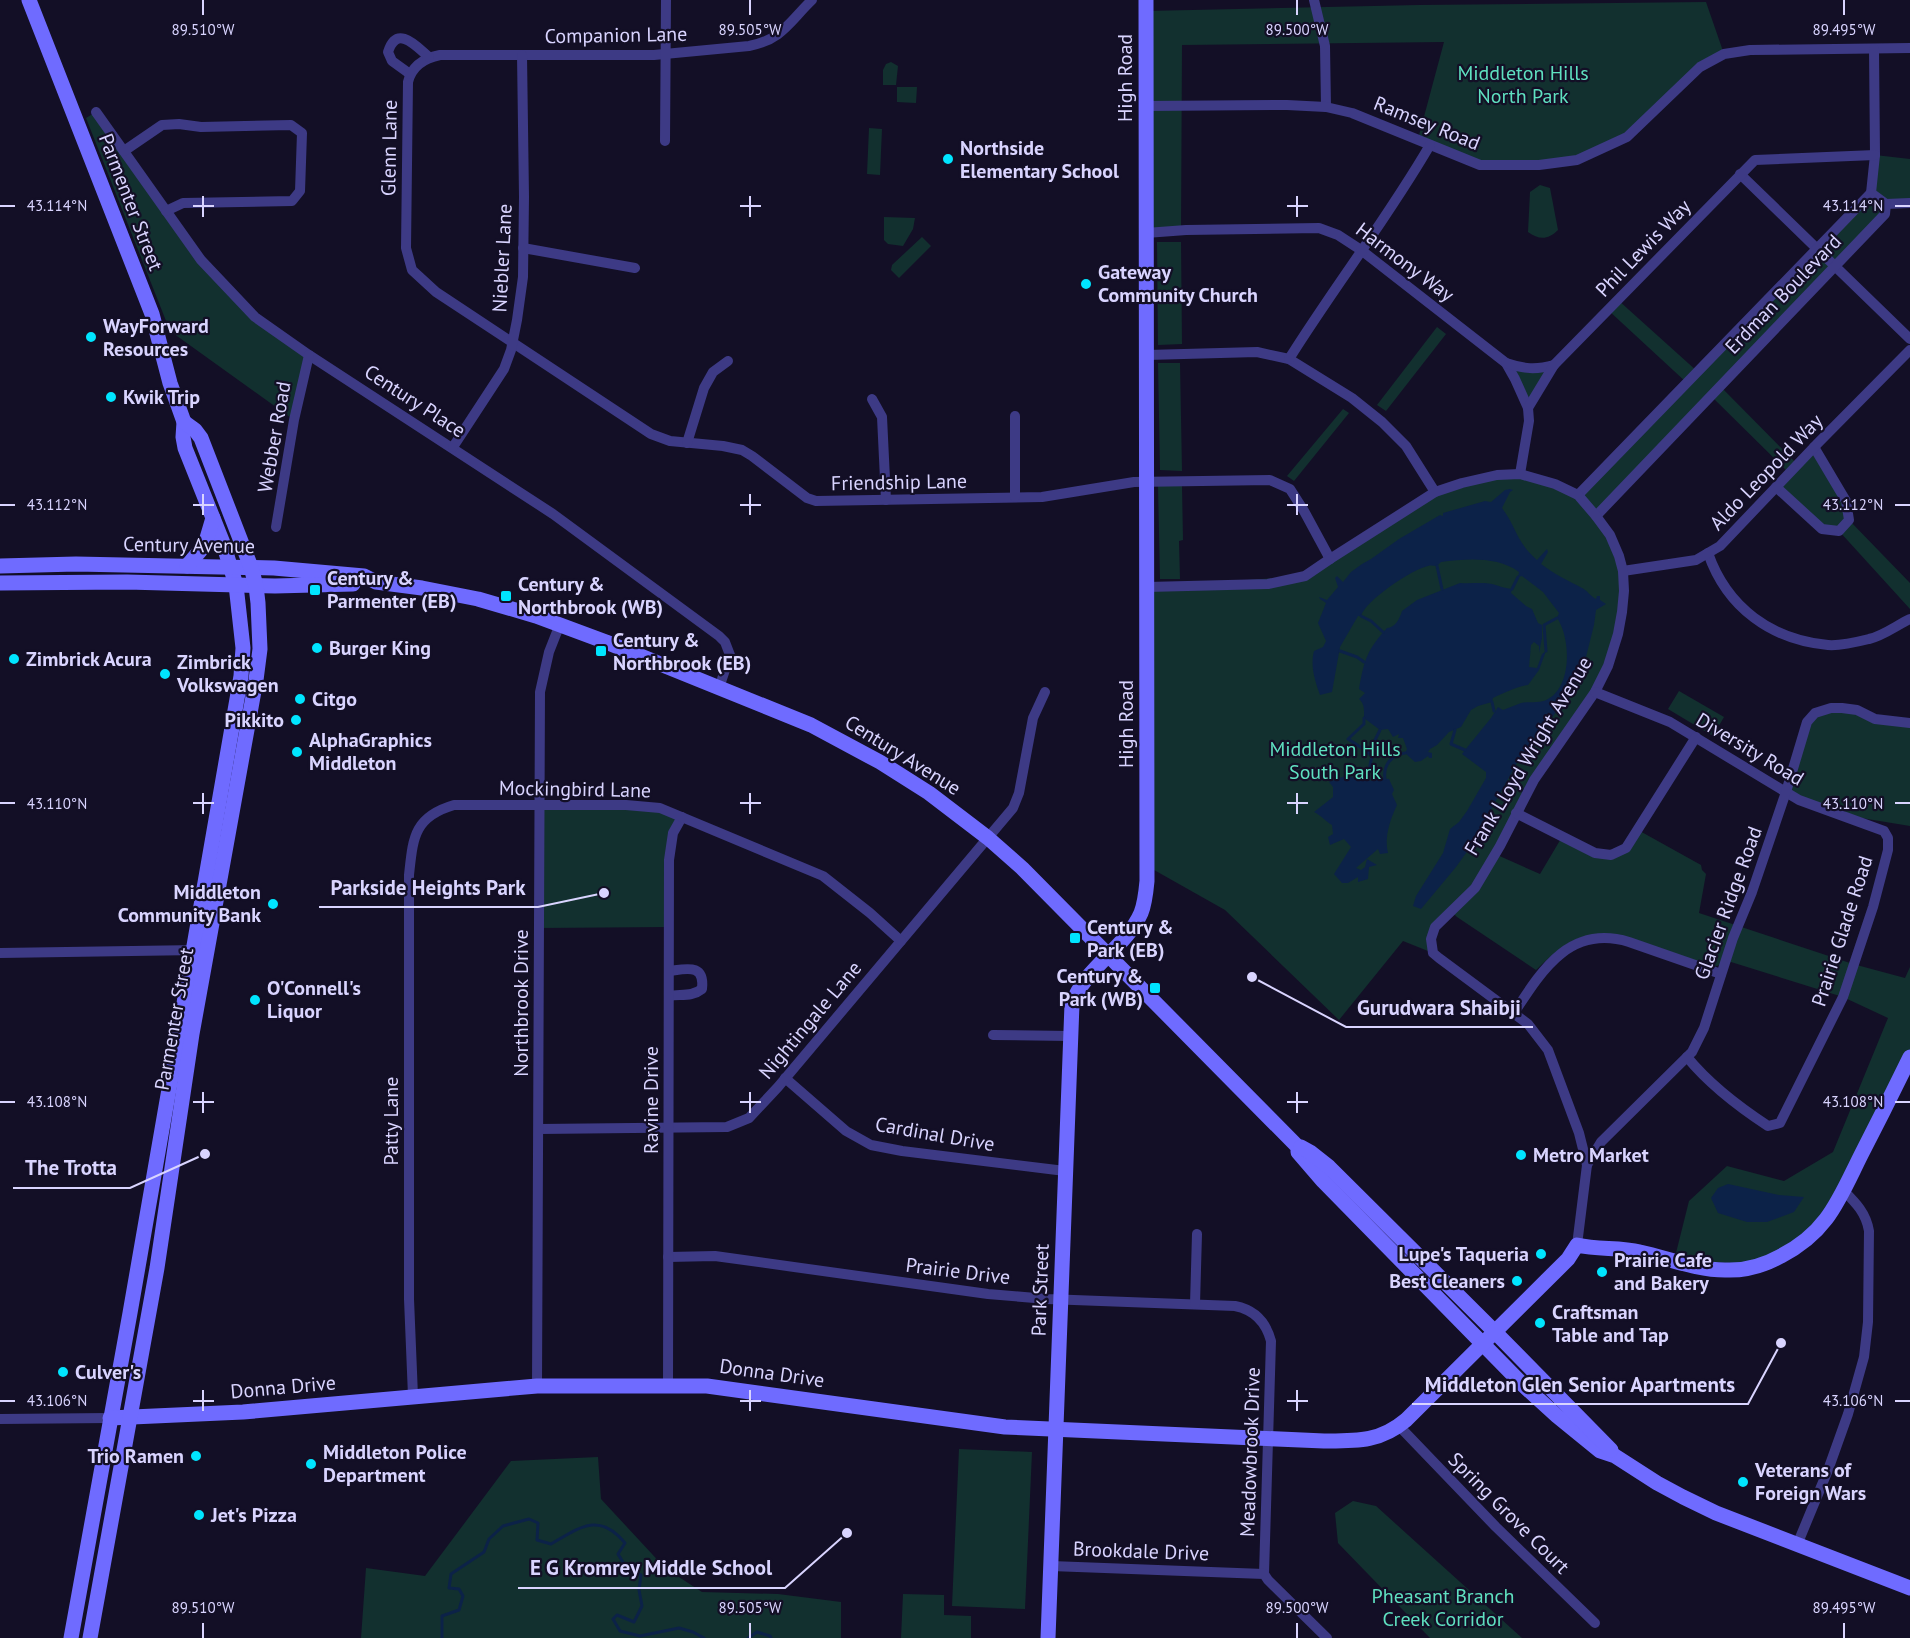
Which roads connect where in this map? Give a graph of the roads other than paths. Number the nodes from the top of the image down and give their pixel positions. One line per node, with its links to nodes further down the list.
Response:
1 (29, 0): 43 (street, Parmenter Street)
2 (666, 0): 8 (street)
3 (1146, 0): 12 (street, High Road)
4 (1314, 0): 13 (street)
5 (808, 1): 8 (street, Companion Lane)
6 (1910, 48): 7 (street, Ramsey Road)
7 (1874, 49): 16 (street, Ramsey Road); 18 (street)
8 (667, 54): 9 (street, Companion Lane); 15 (street)
9 (522, 55): 10 (street, Companion Lane); 25 (street, Niebler Lane)
10 (429, 57): 11 (street); 11 (street, Glenn Lane)
11 (410, 74): 30 (street, Glenn Lane)
12 (1146, 106): 13 (street, Ramsey Road); 24 (street, High Road)
13 (1326, 107): 16 (street, Ramsey Road)
14 (96, 112): 17 (street, Century Place)
15 (665, 141)
16 (1430, 145): 27 (street)
17 (124, 151): 23 (street, Century Place); 23 (street)
18 (1875, 155): 19 (street, Phil Lewis Way); 20 (street)
19 (1740, 174): 26 (street); 39 (street, Phil Lewis Way)
20 (1871, 193): 22 (street); 26 (street, Erdman Boulevard)
21 (1910, 203): 22 (street)
22 (1886, 204): 28 (street, Erdman Boulevard)
23 (166, 211): 34 (street, Century Place)
24 (1146, 232): 27 (street, Harmony Way); 35 (street, High Road)
25 (523, 249): 29 (street); 32 (street, Niebler Lane)
26 (1817, 249): 28 (street); 51 (street, Erdman Boulevard)
27 (1361, 250): 36 (street); 38 (street, Harmony Way)
28 (1835, 266): 31 (street); 54 (street, Erdman Boulevard)
29 (635, 268)
30 (440, 295): 32 (street, Friendship Lane)
31 (1910, 339)
32 (513, 342): 44 (street, Friendship Lane); 45 (street, Niebler Lane)
33 (1910, 350): 46 (street, Aldo Leopold Way)
34 (309, 355): 45 (street, Century Place); 56 (street, Webber Road)
35 (1146, 355): 36 (street); 48 (street, High Road)
36 (1288, 359): 50 (street)
37 (728, 361): 44 (street)
38 (1506, 363): 39 (street); 41 (street, Harmony Way)
39 (1554, 365): 41 (street, Phil Lewis Way)
40 (872, 399): 53 (street)
41 (1528, 408): 47 (street, Phil Lewis Way)
42 (1015, 416): 52 (street)
43 (184, 422): 55 (street, Parmenter Street); 62 (street, Parmenter Street)
44 (687, 443): 53 (street, Friendship Lane)
45 (453, 447): 71 (street, Century Place)
46 (1814, 447): 49 (street, Aldo Leopold Way); 49 (street)
47 (1520, 474): 50 (street, Frank Lloyd Wright Avenue); 51 (street, Frank Lloyd Wright Avenue)
48 (1147, 481): 52 (street, Friendship Lane); 58 (street); 68 (street, High Road)
49 (1776, 487): 57 (street, Aldo Leopold Way)
50 (1435, 492): 58 (street, Frank Lloyd Wright Avenue)
51 (1578, 495): 54 (street, Frank Lloyd Wright Avenue)
52 (1015, 497): 53 (street, Friendship Lane)
53 (886, 500)
54 (1596, 516): 63 (street, Frank Lloyd Wright Avenue)
55 (213, 518): 60 (street); 61 (street, Parmenter Street)
56 (276, 527)
57 (1708, 554): 63 (street, Aldo Leopold Way); 69 (street)
58 (1330, 558): 68 (street, Frank Lloyd Wright Avenue)
59 (0, 566): 60 (street, Century Avenue)
60 (187, 566): 61 (street, Century Avenue)
61 (231, 567): 62 (street, Century Avenue); 66 (street, Parmenter Street)
62 (252, 567): 64 (street, Century Avenue); 67 (street, Parmenter Street)
63 (1623, 571): 73 (street, Frank Lloyd Wright Avenue)
64 (376, 582): 67 (street, Century Avenue); 70 (street, Century Avenue)
65 (0, 583): 66 (street, Century Avenue)
66 (236, 585): 67 (street, Century Avenue); 84 (street, Parmenter Street)
67 (256, 586): 84 (street, Parmenter Street)
68 (1147, 587): 86 (street, High Road)
69 (1910, 619)
70 (560, 624): 71 (street, Century Avenue); 77 (street, Northbrook Drive)
71 (719, 688): 81 (street, Century Avenue)
72 (1045, 692): 81 (street, Nightingale Lane)
73 (1595, 692): 75 (street, Diversity Road); 78 (street, Frank Lloyd Wright Avenue)
74 (1910, 723): 76 (street, Glacier Ridge Road)
75 (1696, 737): 76 (street, Diversity Road); 78 (street)
76 (1786, 792): 80 (street, Diversity Road); 88 (street, Glacier Ridge Road)
77 (539, 806): 79 (street, Mockingbird Lane); 82 (street, Mockingbird Lane); 97 (street, Northbrook Drive)
78 (1516, 813): 90 (street, Frank Lloyd Wright Avenue)
79 (682, 817): 83 (street, Mockingbird Lane); 87 (street, Ravine Drive)
80 (1887, 835): 93 (street, Prairie Glade Road)
81 (988, 838): 83 (street, Nightingale Lane); 86 (street, Century Avenue)
82 (412, 847): 112 (street, Patty Lane)
83 (901, 941): 95 (street, Nightingale Lane)
84 (200, 950): 85 (street); 113 (street, Parmenter Street); 114 (street, Parmenter Street)
85 (0, 953)
86 (1107, 954): 92 (street, Park Street); 98 (street, Century Avenue)
87 (669, 971): 89 (street, Ravine Drive); 89 (street)
88 (1721, 974): 90 (street); 93 (street, Glacier Ridge Road)
89 (669, 996): 96 (street, Ravine Drive)
90 (1514, 1013): 99 (street, Frank Lloyd Wright Avenue)
91 (993, 1035): 92 (street)
92 (1070, 1036): 100 (street, Park Street)
93 (1688, 1057): 99 (street, Glacier Ridge Road)
94 (1910, 1057): 101 (street)
95 (785, 1078): 96 (street, Nightingale Lane); 100 (street, Cardinal Drive)
96 (669, 1128): 97 (street, Nightingale Lane); 104 (street, Ravine Drive)
97 (539, 1129): 110 (street, Northbrook Drive)
98 (1298, 1147): 107 (street, Century Avenue); 109 (street, Century Avenue)
99 (1587, 1165): 103 (street, Frank Lloyd Wright Avenue)
100 (1065, 1171): 105 (street, Park Street)
101 (1844, 1191): 103 (street); 120 (street)
102 (1197, 1234): 106 (street)
103 (1577, 1245): 107 (street)
104 (668, 1257): 105 (street, Prairie Drive); 111 (street, Ravine Drive)
105 (1060, 1299): 106 (street, Prairie Drive); 117 (street, Park Street)
106 (1195, 1304): 108 (street, Prairie Drive)
107 (1495, 1332): 109 (street, Donna Drive); 119 (street, Century Avenue)
108 (1269, 1333): 118 (street, Meadowbrook Drive)
109 (1483, 1343): 116 (street, Donna Drive); 119 (street, Century Avenue)
110 (537, 1386): 111 (street, Donna Drive); 112 (street, Donna Drive)
111 (668, 1386): 117 (street, Donna Drive)
112 (413, 1396): 113 (street, Donna Drive)
113 (129, 1417): 114 (street, Donna Drive); 126 (street, Parmenter Street)
114 (110, 1418): 115 (street, Donna Drive); 125 (street, Parmenter Street)
115 (0, 1419)
116 (1399, 1426): 118 (street, Donna Drive); 124 (street, Spring Grove Court)
117 (1056, 1431): 118 (street, Donna Drive); 121 (street, Park Street)
118 (1268, 1438): 122 (street, Meadowbrook Drive)
119 (1615, 1456): 120 (street, Century Avenue)
120 (1797, 1545): 123 (street, Century Avenue)
121 (1051, 1566): 122 (street, Brookdale Drive); 127 (street, Park Street)
122 (1264, 1574): 128 (street)
123 (1910, 1588)
124 (1595, 1623)
125 (70, 1638)
126 (90, 1638)
127 (1048, 1638)
128 (1327, 1638)

